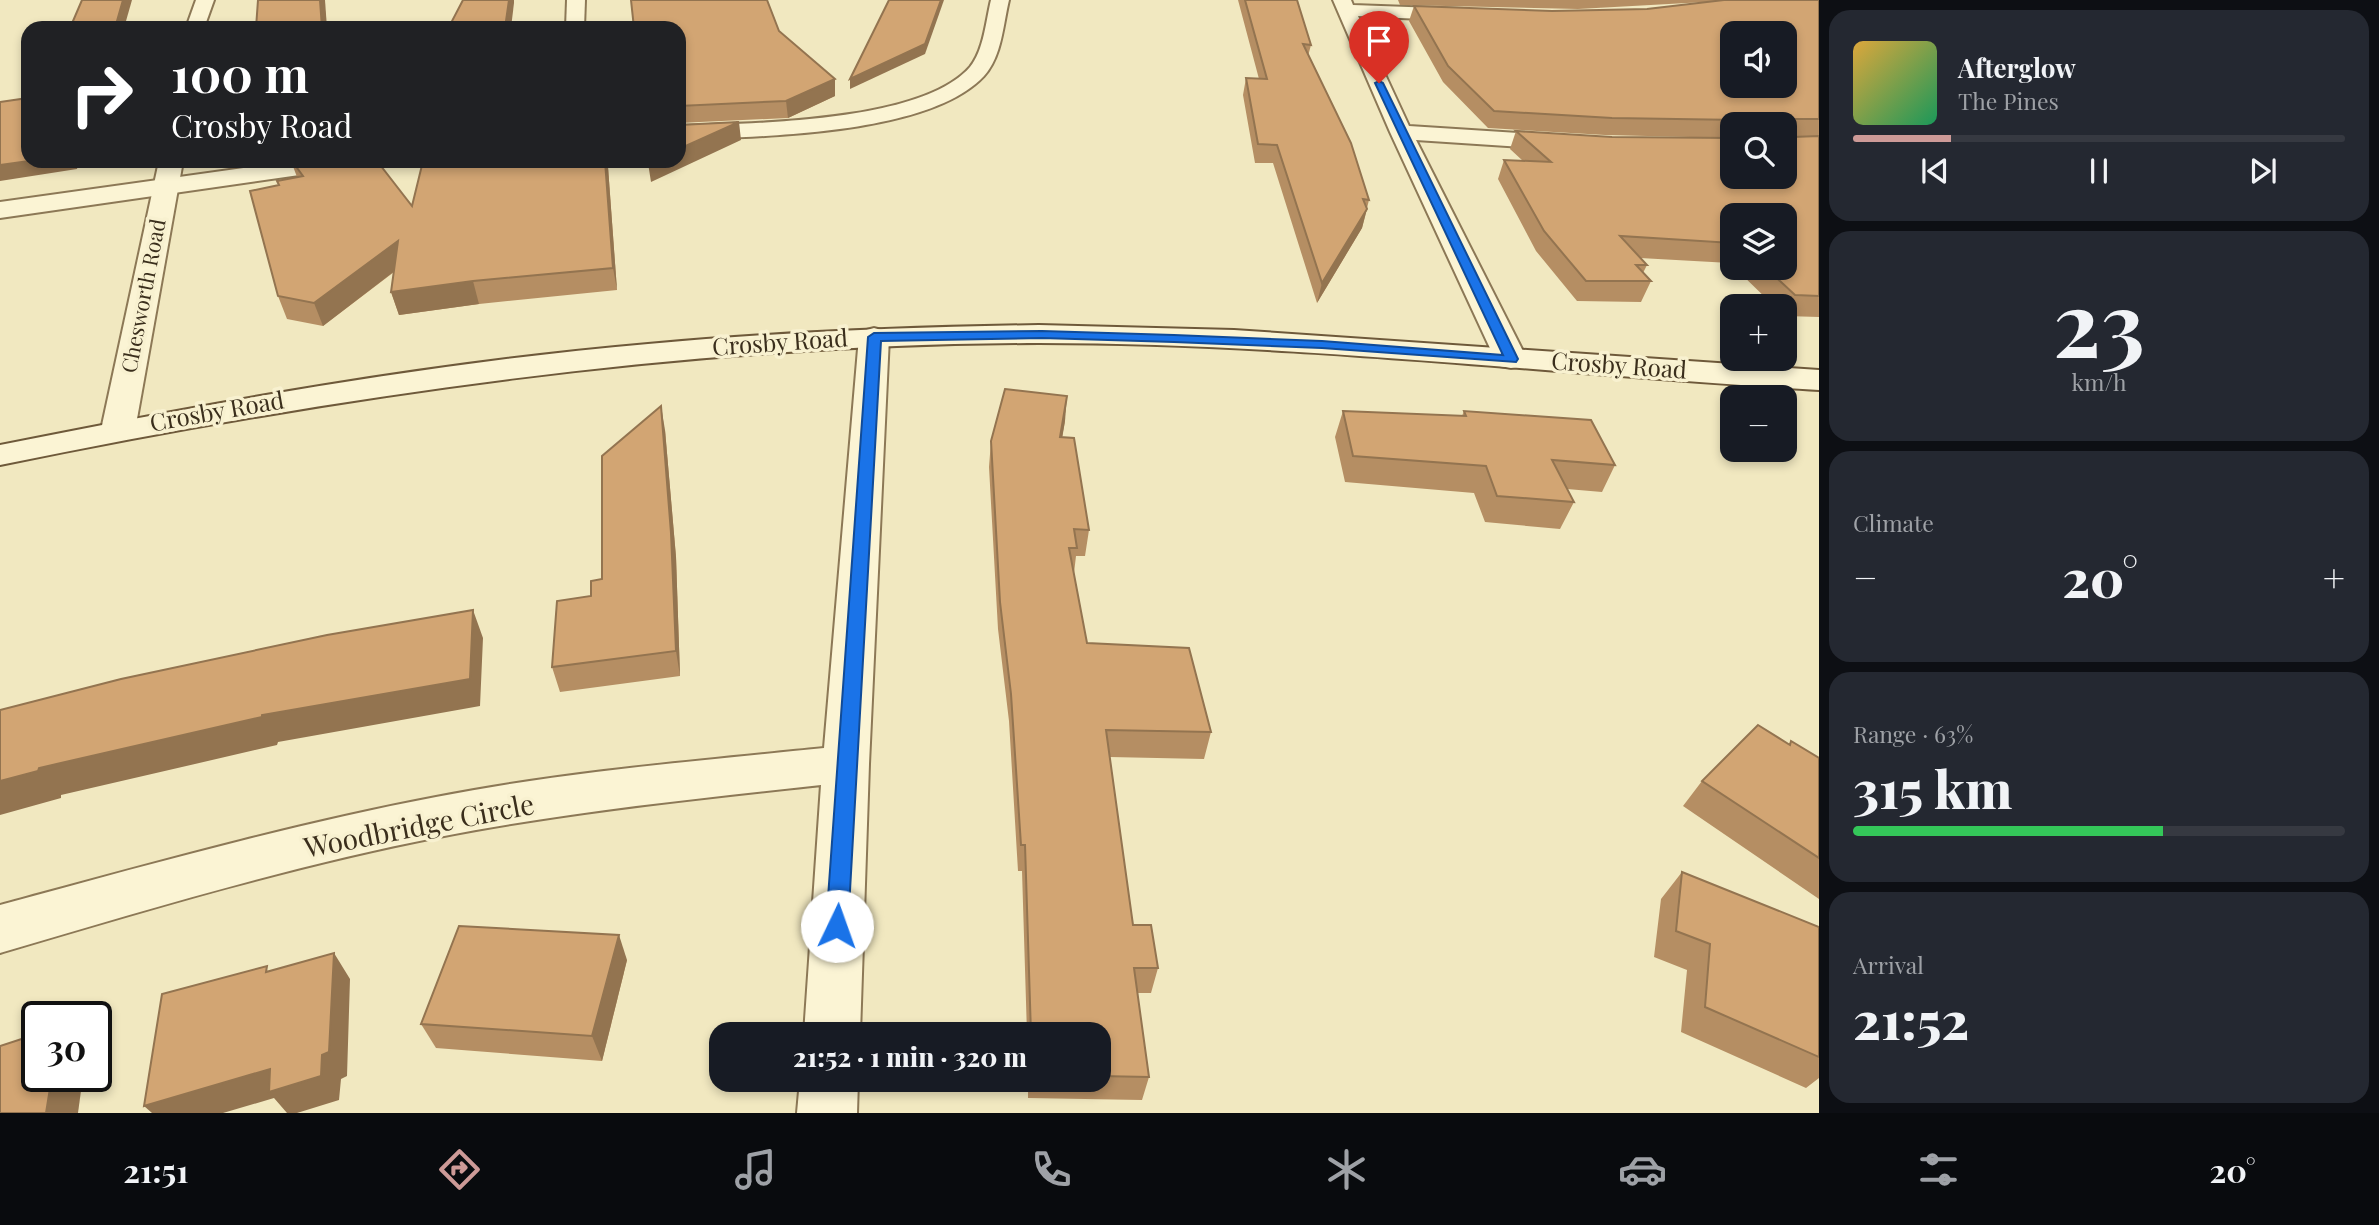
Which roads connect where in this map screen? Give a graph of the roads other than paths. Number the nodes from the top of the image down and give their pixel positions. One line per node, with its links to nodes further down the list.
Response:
1 (205, 0): 6 (street)
2 (576, 0): 7 (street)
3 (1000, 0): 8 (street)
4 (1344, 5): 5 (street); 9 (street)
5 (1478, 16)
6 (198, 21)
7 (575, 21)
8 (686, 132)
9 (1401, 132): 10 (street); 15 (street)
10 (1591, 144)
11 (243, 168): 12 (street)
12 (168, 173): 13 (street); 17 (street, Chesworth Road)
13 (0, 211)
14 (874, 337): 15 (street, Crosby Road); 17 (street, Crosby Road); 19 (street)
15 (1511, 359): 16 (street, Crosby Road)
16 (1819, 380)
17 (118, 430): 18 (street, Crosby Road)
18 (0, 455)
19 (846, 764): 20 (street, Woodbridge Circle); 21 (street)
20 (0, 929)
21 (833, 1022)
22 (828, 1092): 23 (street)
23 (827, 1113)

